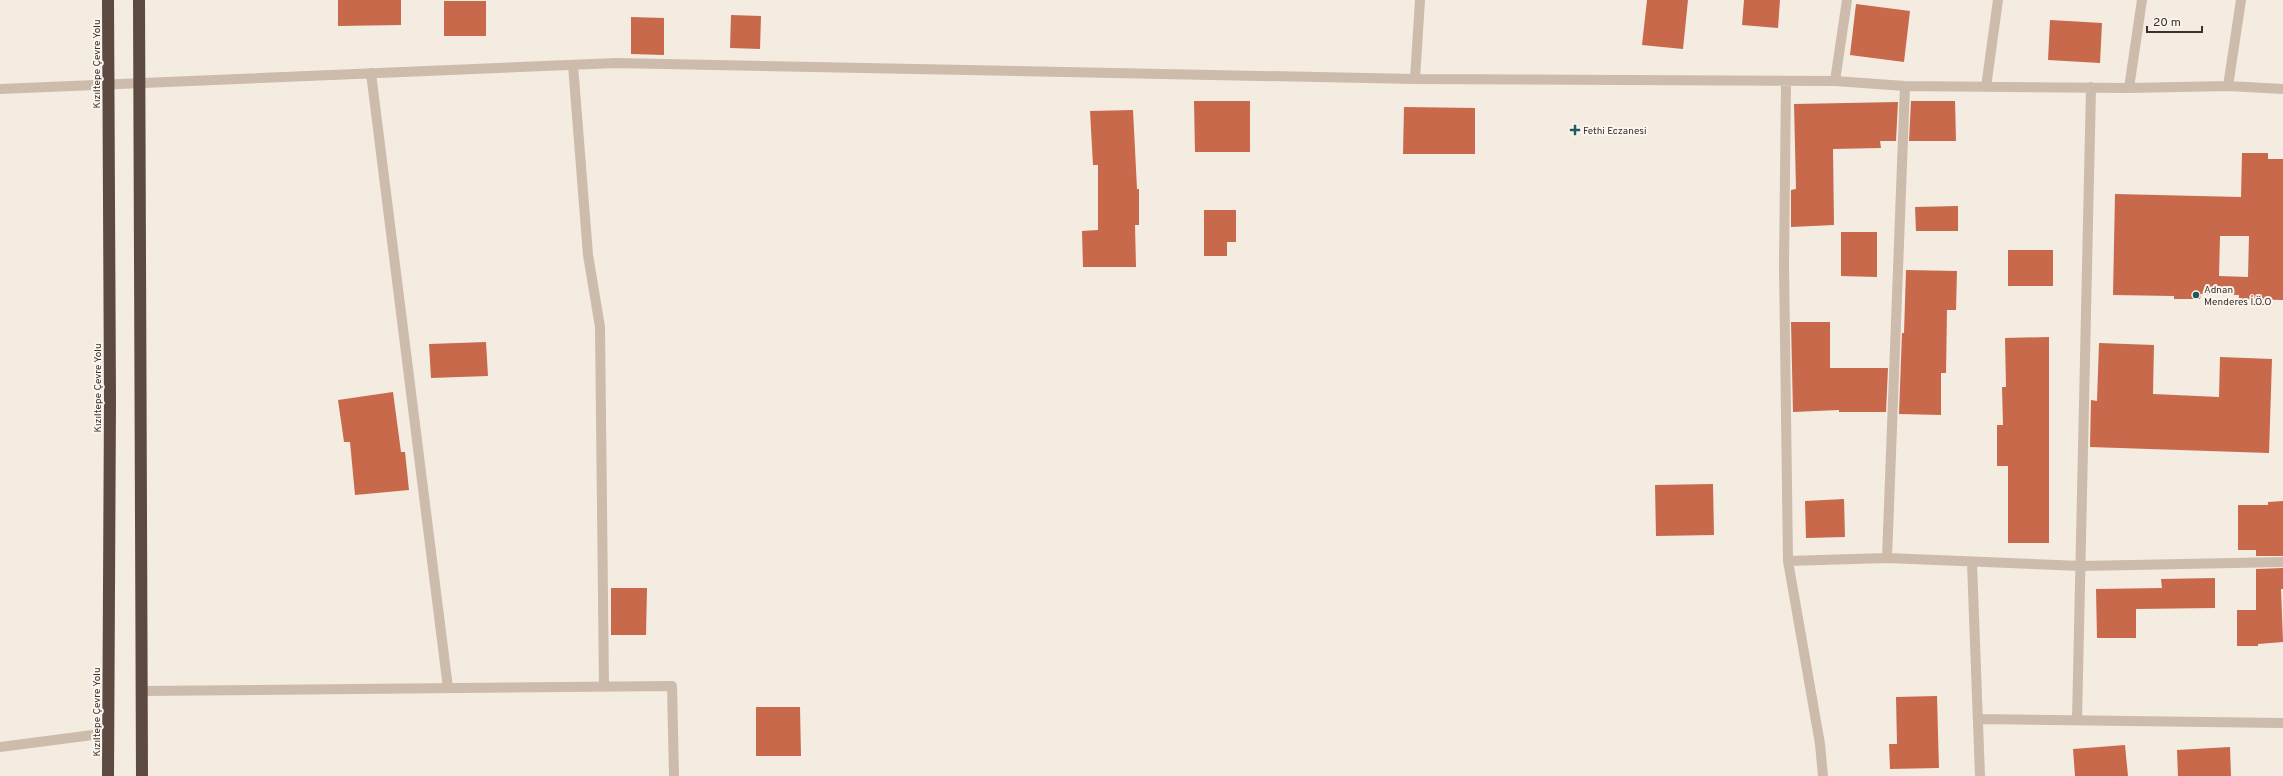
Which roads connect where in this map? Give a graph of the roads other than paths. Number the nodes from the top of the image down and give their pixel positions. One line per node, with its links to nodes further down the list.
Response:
1 (108, 0): 14 (highway, Kızıltepe Çevre Yolu)
2 (139, 0): 13 (highway)
3 (1420, 0): 10 (street)
4 (1847, 0): 11 (street)
5 (1998, 0): 17 (street)
6 (2142, 0): 19 (street)
7 (2240, 0): 16 (street)
8 (574, 65): 9 (street); 10 (street); 27 (street)
9 (371, 74): 13 (street); 28 (street)
10 (1416, 79): 12 (street)
11 (1835, 81): 12 (street); 15 (street)
12 (1786, 82): 23 (street)
13 (139, 83): 14 (street); 29 (highway)
14 (108, 85): 21 (street); 33 (highway, Kızıltepe Çevre Yolu)
15 (1905, 86): 17 (street); 22 (street)
16 (2228, 86): 19 (street); 20 (street)
17 (1986, 87): 18 (street)
18 (2092, 87): 19 (street); 26 (street)
19 (2129, 88)
20 (2283, 89)
21 (0, 90)
22 (1887, 558): 23 (street); 25 (street)
23 (1788, 561): 38 (street)
24 (2283, 562): 26 (street)
25 (1972, 563): 26 (street); 30 (street)
26 (2081, 566): 31 (street)
27 (604, 687): 28 (street); 37 (street)
28 (448, 688): 29 (street)
29 (141, 692): 36 (highway)
30 (1978, 719): 31 (street); 39 (street)
31 (2077, 720): 32 (street)
32 (2283, 723)
33 (108, 733): 34 (street); 35 (highway, Kızıltepe Çevre Yolu)
34 (0, 746)
35 (108, 776)
36 (142, 776)
37 (674, 776)
38 (1823, 776)
39 (1980, 776)

